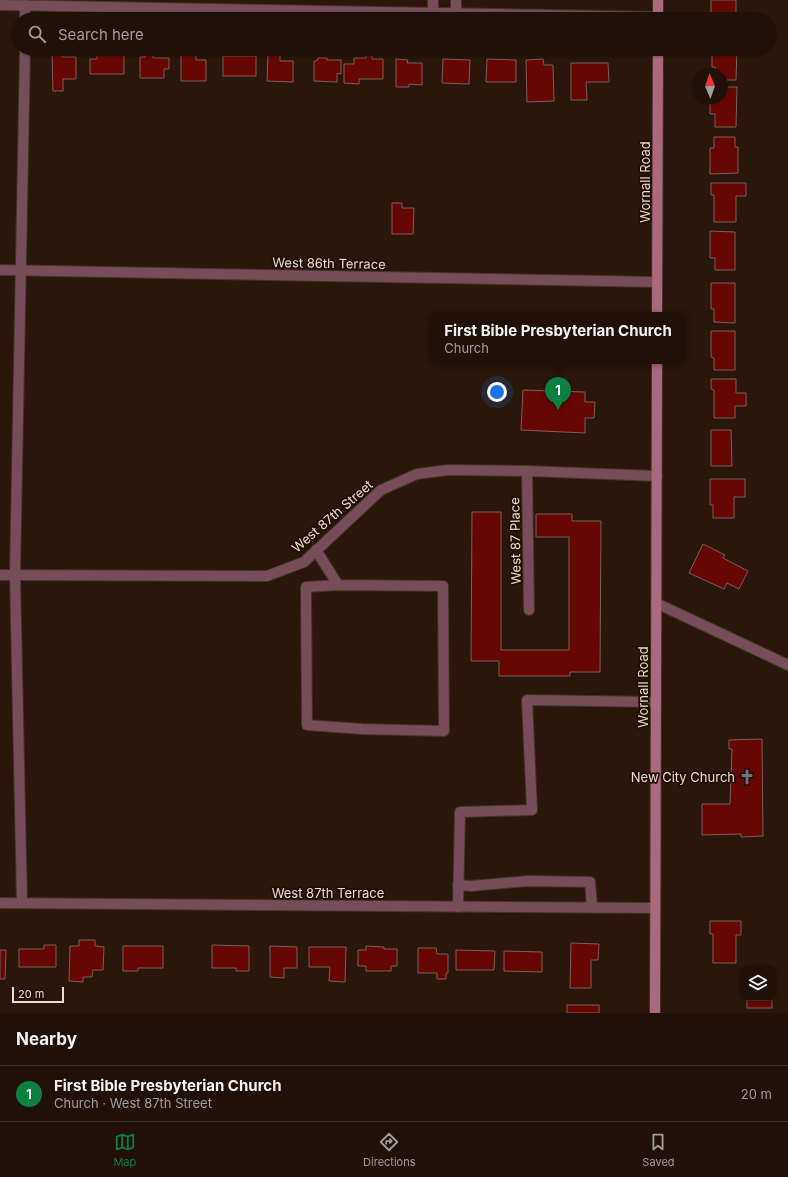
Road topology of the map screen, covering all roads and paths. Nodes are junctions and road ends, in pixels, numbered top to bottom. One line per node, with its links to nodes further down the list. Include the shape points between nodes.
1 (432, 0): 7 (street)
2 (456, 0): 8 (street)
3 (658, 0): 9 (main road)
4 (0, 4): 5 (street)
5 (26, 5): 6 (street); 7 (street)
6 (26, 12)
7 (433, 12)
8 (456, 12)
9 (658, 12)
10 (24, 56): 13 (street)
11 (658, 56): 14 (main road, Wornall Road)
12 (0, 270): 13 (street, West 86th Terrace)
13 (20, 270): 14 (street, West 86th Terrace); 21 (street)
14 (657, 282): 15 (main road, Wornall Road)
15 (657, 312)
16 (657, 364): 18 (main road, Wornall Road)
17 (527, 471): 18 (street, West 87th Street); 19 (street, West 87th Street, via 448,470 417,474 381,490); 24 (street, West 87 Place)
18 (657, 476): 23 (main road, Wornall Road)
19 (316, 550): 21 (street, West 87th Street, via 304,562 267,576); 22 (street)
20 (0, 574): 21 (street, West 87th Street)
21 (15, 575): 29 (street)
22 (338, 585): 22 (street, via 306,587 307,725 444,731 443,586)
23 (656, 602): 25 (street); 26 (main road, Wornall Road)
24 (529, 610)
25 (788, 665)
26 (656, 702): 27 (street, via 527,700 532,810 460,812); 32 (main road, Wornall Road)
27 (458, 885): 30 (street); 31 (street, via 528,881 590,882)
28 (0, 903): 29 (street, West 87th Terrace)
29 (22, 903): 30 (street, West 87th Terrace)
30 (458, 906): 31 (street, West 87th Terrace)
31 (592, 907): 32 (street, West 87th Terrace)
32 (655, 908): 33 (main road, Wornall Road)
33 (655, 1013)

